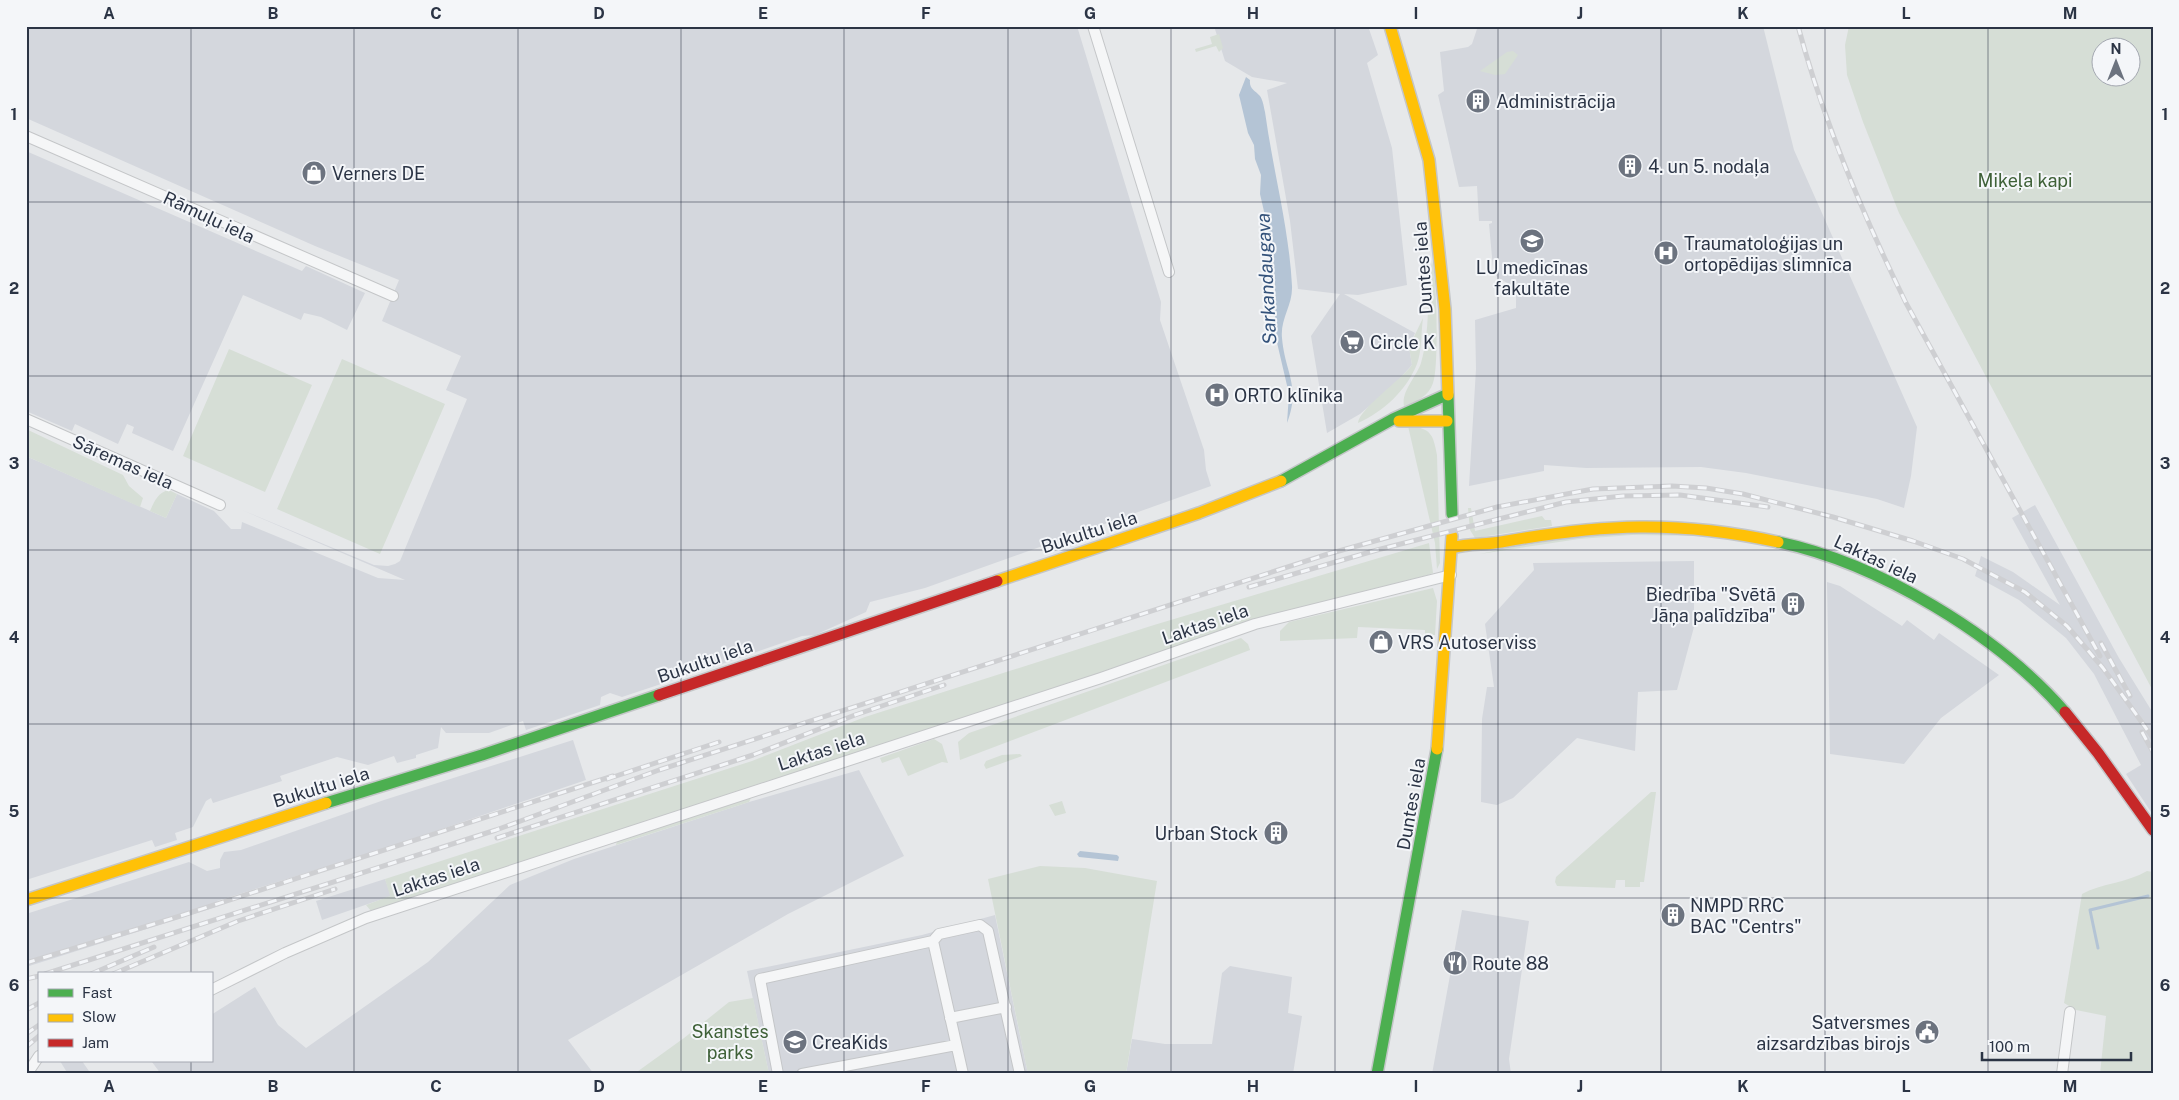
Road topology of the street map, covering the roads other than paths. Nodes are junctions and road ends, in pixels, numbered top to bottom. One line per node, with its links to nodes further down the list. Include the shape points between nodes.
1 (1093, 26): 4 (street)
2 (1390, 26): 6 (street, Duntes iela, via 1414,104 1435,200 1445,309)
3 (26, 136): 5 (street, Rāmuļu iela)
4 (1169, 272)
5 (392, 296)
6 (1446, 395): 8 (street, Duntes iela); 9 (street, Bukultu iela)
7 (26, 419): 10 (street, Sāremas iela)
8 (1448, 421): 9 (street, Bukultu iela, via 1420,420); 11 (street, Duntes iela)
9 (1383, 425): 16 (street, Bukultu iela, via 1286,478 1199,513 482,755)
10 (220, 505)
11 (1452, 514)
12 (1452, 536): 13 (street, Duntes iela)
13 (1452, 548): 14 (street, Duntes iela); 15 (street, Laktas iela, via 1594,528 1639,525 1690,527 1772,538 1808,548 1868,572 1935,606 2014,660 2042,686 2094,747)
14 (1452, 575): 18 (street, Laktas iela, via 1255,624 1092,681 366,918); 30 (street, Duntes iela, via 1436,766)
15 (2153, 830)
16 (26, 900)
17 (933, 941): 19 (street, via 939,934 980,925 988,931); 21 (street); 26 (street, via 760,979)
18 (212, 990)
19 (1006, 1007): 21 (street); 29 (street)
20 (2070, 1012): 31 (street)
21 (950, 1018): 22 (street)
22 (956, 1045): 24 (street); 28 (street)
23 (38, 1058): 25 (street)
24 (831, 1071): 27 (street)
25 (27, 1074)
26 (778, 1074)
27 (802, 1074)
28 (963, 1074)
29 (1020, 1074)
30 (1377, 1074)
31 (2062, 1074)

